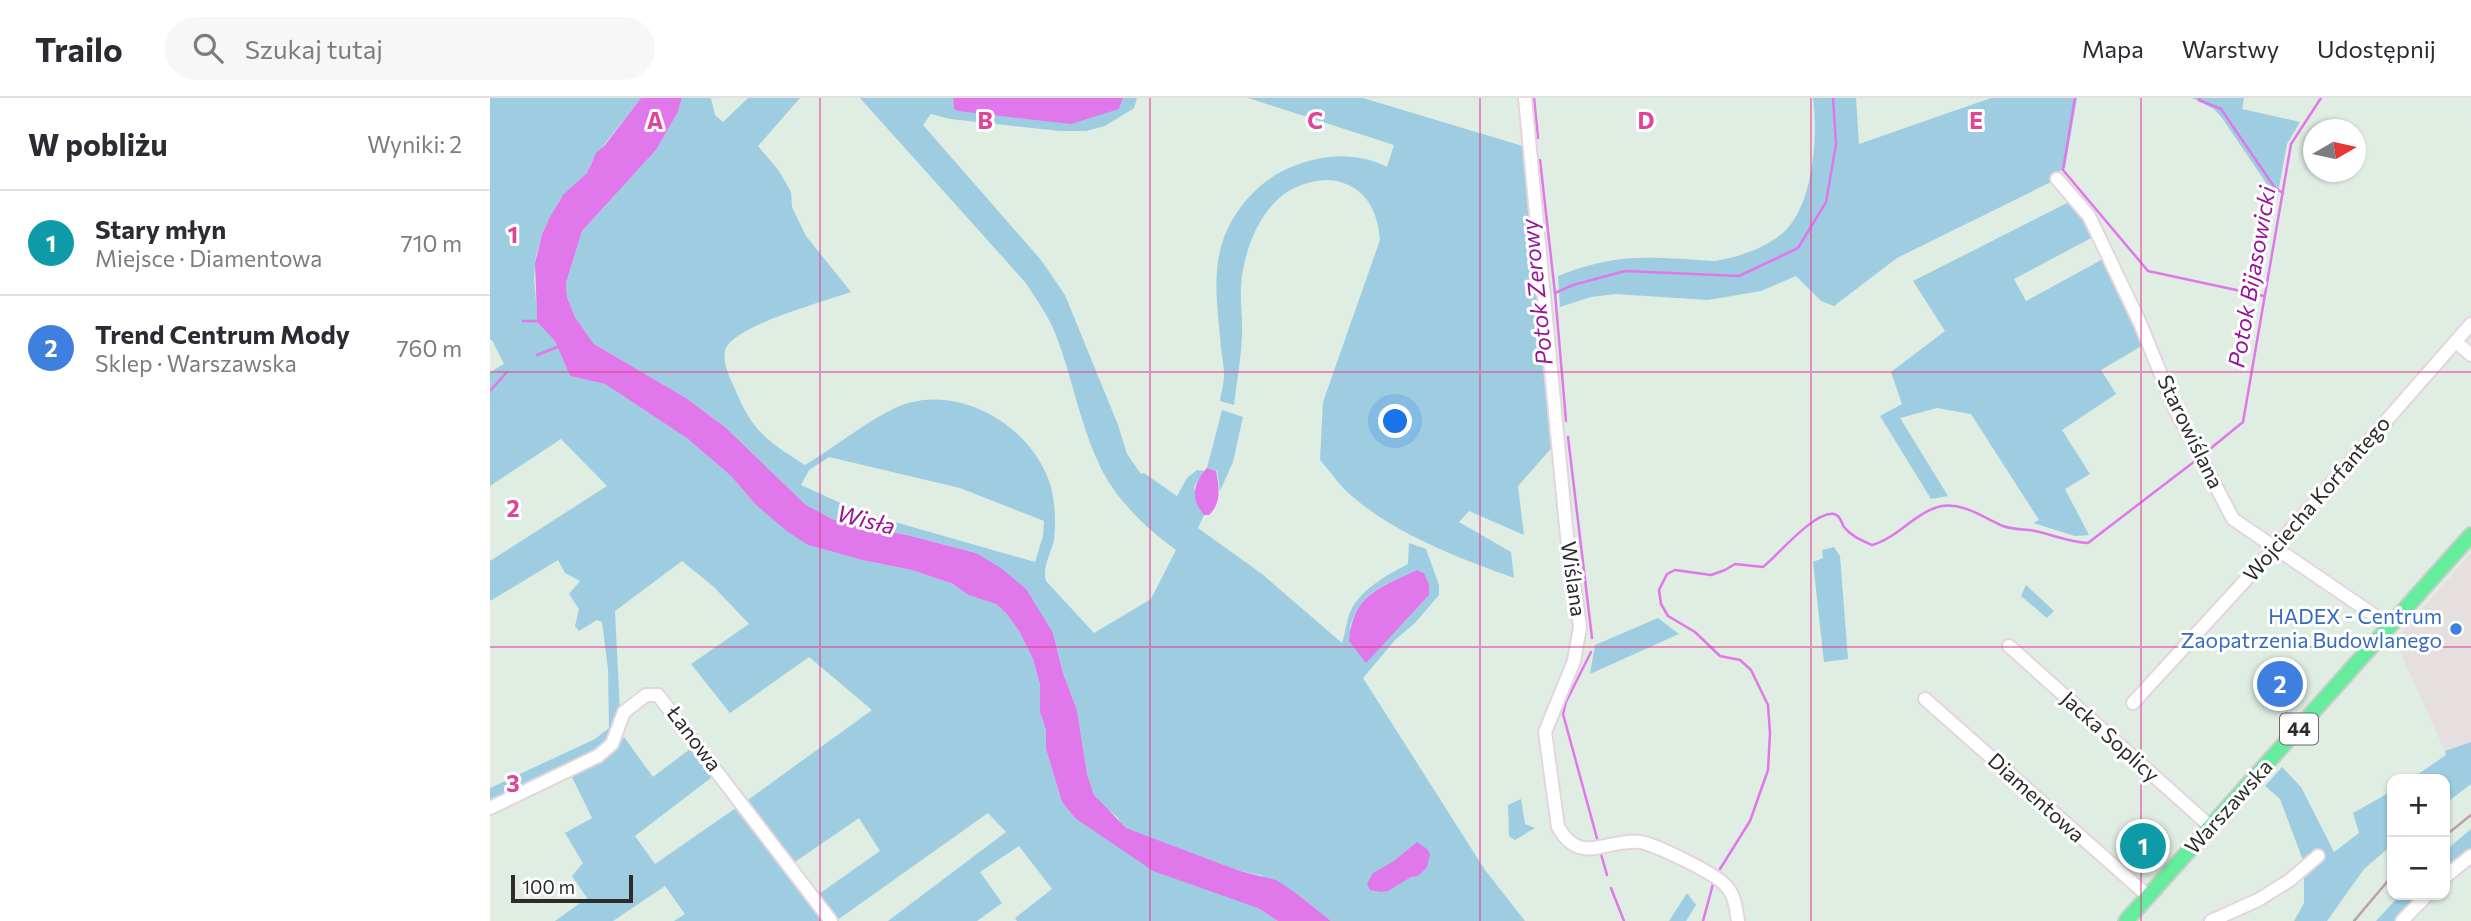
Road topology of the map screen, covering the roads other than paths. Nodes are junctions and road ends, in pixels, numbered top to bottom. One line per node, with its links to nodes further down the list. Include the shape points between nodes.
1 (1525, 98): 20 (street, Wiślana, via 1567,537 1580,627 1574,661 1545,732 1558,827 1579,847 1592,850 1636,841 1710,874 1728,887)
2 (2057, 179): 7 (street, Starowiślana, via 2089,216 2175,409 2233,519)
3 (2471, 324): 4 (street, Wojciecha Korfantego)
4 (2456, 342): 5 (street); 7 (street, Wojciecha Korfantego)
5 (2471, 355)
6 (2471, 535): 8 (main road, Warszawska / 44)
7 (2274, 549): 8 (street, Starowiślana); 11 (street, Wojciecha Korfantego)
8 (2390, 626): 13 (main road, Warszawska / 44)
9 (2009, 646): 13 (street, Jacka Soplicy)
10 (1925, 699): 17 (street, Diamentowa)
11 (2133, 704)
12 (490, 808): 19 (street, Łanowa, via 598,756 612,744 624,712 646,695 658,695)
13 (2211, 827): 17 (main road, Warszawska / 44)
14 (2318, 856): 22 (street, via 2258,900)
15 (2471, 856): 16 (street)
16 (2450, 873)
17 (2148, 896): 21 (main road, Warszawska / 44)
18 (2422, 900): 23 (street)
19 (831, 921)
20 (1738, 921)
21 (2126, 921)
22 (2210, 921)
23 (2402, 921)

